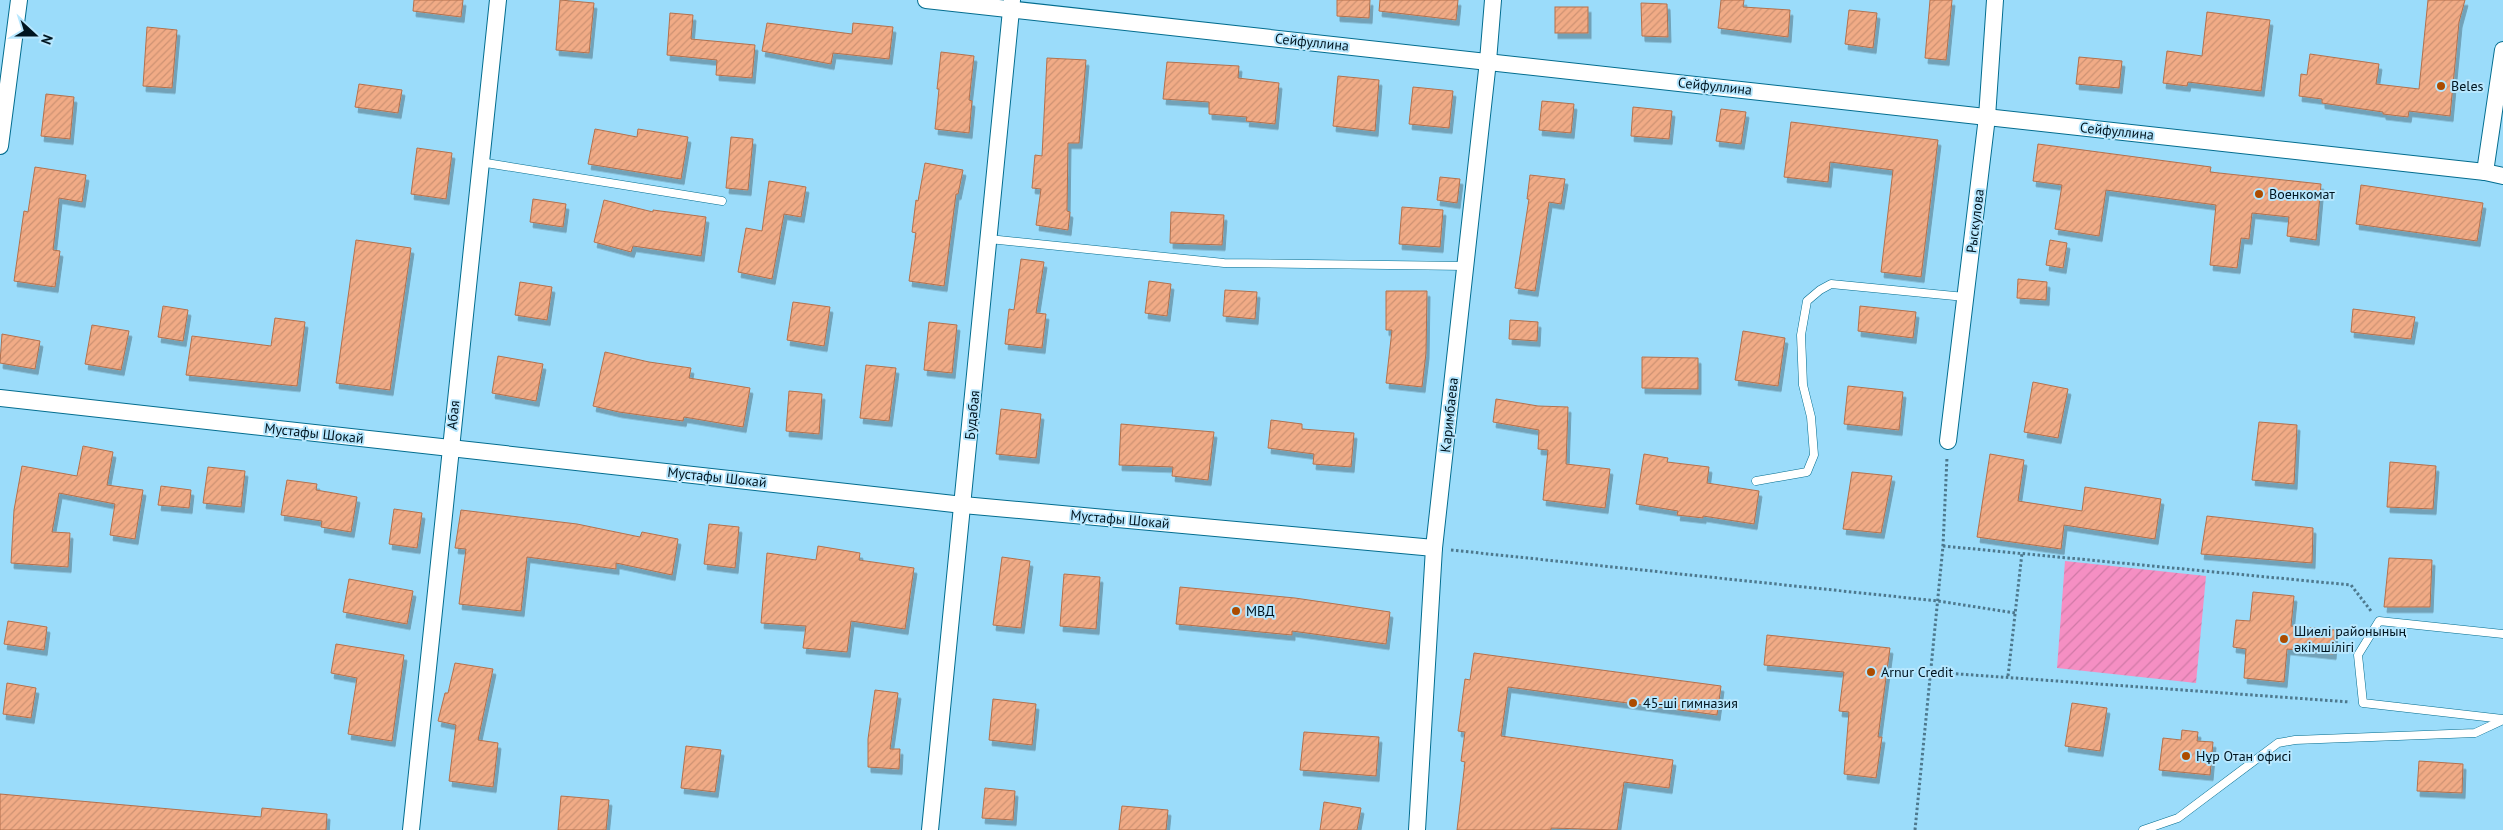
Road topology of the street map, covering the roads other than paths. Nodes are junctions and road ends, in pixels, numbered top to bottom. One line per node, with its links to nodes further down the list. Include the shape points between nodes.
1 (19, 0): 10 (street)
2 (498, 0): 11 (street, Абая)
3 (926, 0): 6 (street, Сейфуллина)
4 (1493, 0): 8 (street, Каримбаева)
5 (1995, 0): 9 (street, Рыскулова)
6 (1012, 4): 8 (street, Сейфуллина); 15 (street, Будабая)
7 (2503, 50): 12 (street)
8 (1488, 61): 9 (street, Сейфуллина); 16 (street, Каримбаева)
9 (1987, 116): 12 (street, Сейфуллина); 17 (street, Рыскулова)
10 (0, 146)
11 (480, 162): 14 (lane); 20 (street, Абая)
12 (2485, 172): 13 (street, Сейфуллина)
13 (2503, 176)
14 (722, 201)
15 (989, 239): 16 (lane, via 1224,263); 22 (street, Будабая)
16 (1466, 266): 23 (street, Каримбаева)
17 (1965, 297): 19 (street, Рыскулова); 21 (lane, via 1831,284 1807,301 1801,335 1803,385 1811,417 1814,455 1807,472)
18 (0, 398): 20 (street, Мустафы Шокай)
19 (1948, 441)
20 (450, 448): 22 (street, Мустафы Шокай); 26 (street, Абая)
21 (1756, 481)
22 (963, 505): 23 (street, Мустафы Шокай); 27 (street, Будабая)
23 (1434, 548): 28 (street, Каримбаева)
24 (2503, 634): 25 (lane, via 2380,621 2358,655 2364,703)
25 (2503, 720): 29 (lane, via 2475,733 2278,743 2178,818)
26 (411, 830)
27 (930, 830)
28 (1417, 830)
29 (2143, 830)

